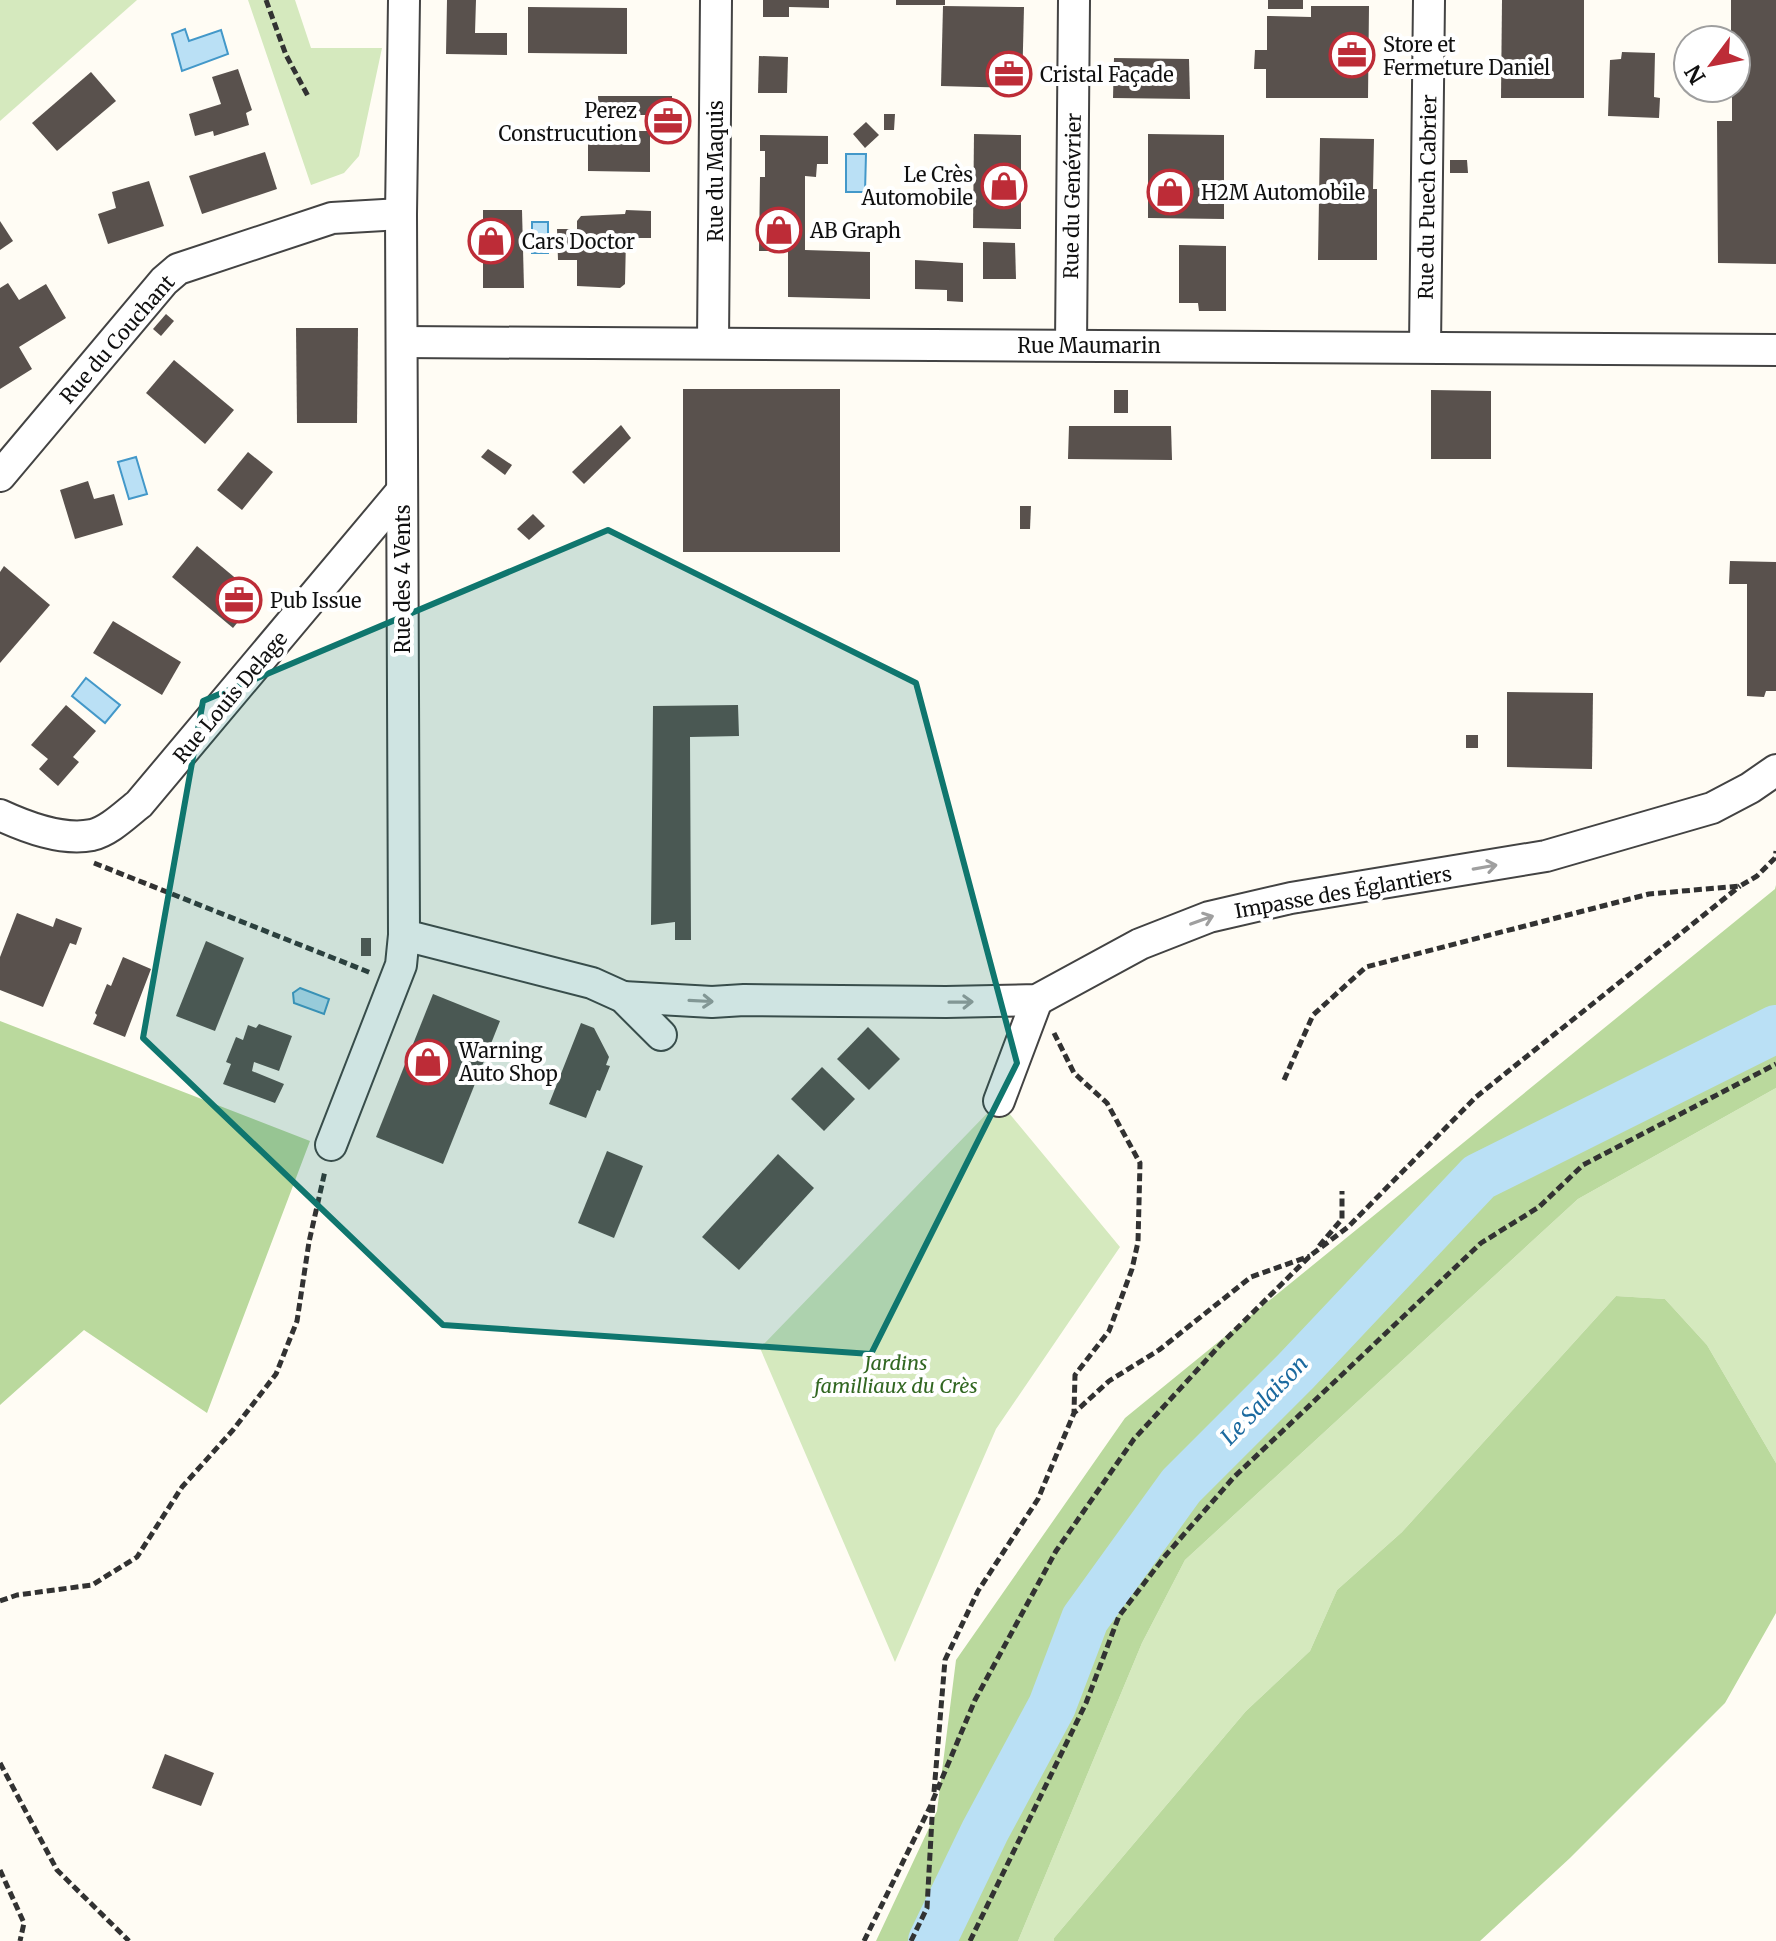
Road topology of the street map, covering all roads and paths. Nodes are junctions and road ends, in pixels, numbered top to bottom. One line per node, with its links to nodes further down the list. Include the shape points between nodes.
1 (266, 0): 6 (path)
2 (404, 0): 7 (street, Rue des 4 Vents)
3 (716, 0): 9 (street, Rue du Maquis)
4 (1074, 0): 10 (street, Rue du Genévrier)
5 (1429, 0): 11 (street, Rue du Puech Cabrier)
6 (309, 98)
7 (401, 214): 8 (street, Rue des 4 Vents); 13 (street, Rue du Couchant, via 332,218 178,269)
8 (402, 342): 9 (street, Rue Maumarin); 14 (street, Rue des 4 Vents)
9 (713, 342): 10 (street, Rue Maumarin)
10 (1071, 345): 11 (street, Rue Maumarin)
11 (1425, 347): 12 (street, Rue Maumarin)
12 (1776, 350)
13 (0, 476)
14 (401, 492): 16 (street, Rue Louis Delage, via 139,804 92,835 63,835); 20 (street, Rue des 4 Vents)
15 (1776, 770): 23 (street, Impasse des Églantiers, one-way to 15, via 1140,944 1209,917 1291,898 1546,856 1712,808)
16 (12, 820)
17 (1776, 856): 19 (path)
18 (84, 858): 21 (path)
19 (1740, 886): 26 (path, via 1649,894 1366,967 1313,1015); 30 (path, via 1476,1097 1348,1227)
20 (404, 935): 21 (street, Rue des 4 Vents); 22 (street, Impasse des Églantiers, via 592,983)
21 (395, 982): 28 (street, Rue des 4 Vents)
22 (623, 997): 23 (street, Impasse des Églantiers, one-way to 23, via 712,1002); 24 (street, Impasse des Églantiers)
23 (1037, 1000): 27 (street); 31 (path, via 1074,1073 1107,1103 1140,1163 1132,1269 1109,1331 1075,1375)
24 (661, 1035)
25 (1776, 1064): 40 (path, via 1583,1165 1539,1207 1481,1243 1234,1477 1119,1616 1086,1703)
26 (1284, 1080)
27 (999, 1101)
28 (331, 1145): 32 (path, via 297,1321 276,1374 182,1487 137,1557 92,1585)
29 (1342, 1191): 30 (path, via 1342,1219)
30 (1311, 1255): 31 (path, via 1251,1277 1159,1350 1109,1381); 34 (path, via 1134,1439 1056,1551 975,1700)
31 (1074, 1413): 34 (path, via 1038,1499 978,1591 945,1660)
32 (0, 1601)
33 (0, 1763): 37 (path, via 57,1870)
34 (933, 1800): 38 (path); 39 (path, via 927,1908)
35 (0, 1870): 36 (path, via 24,1923)
36 (20, 1941)
37 (129, 1941)
38 (864, 1941)
39 (911, 1941)
40 (970, 1941)

